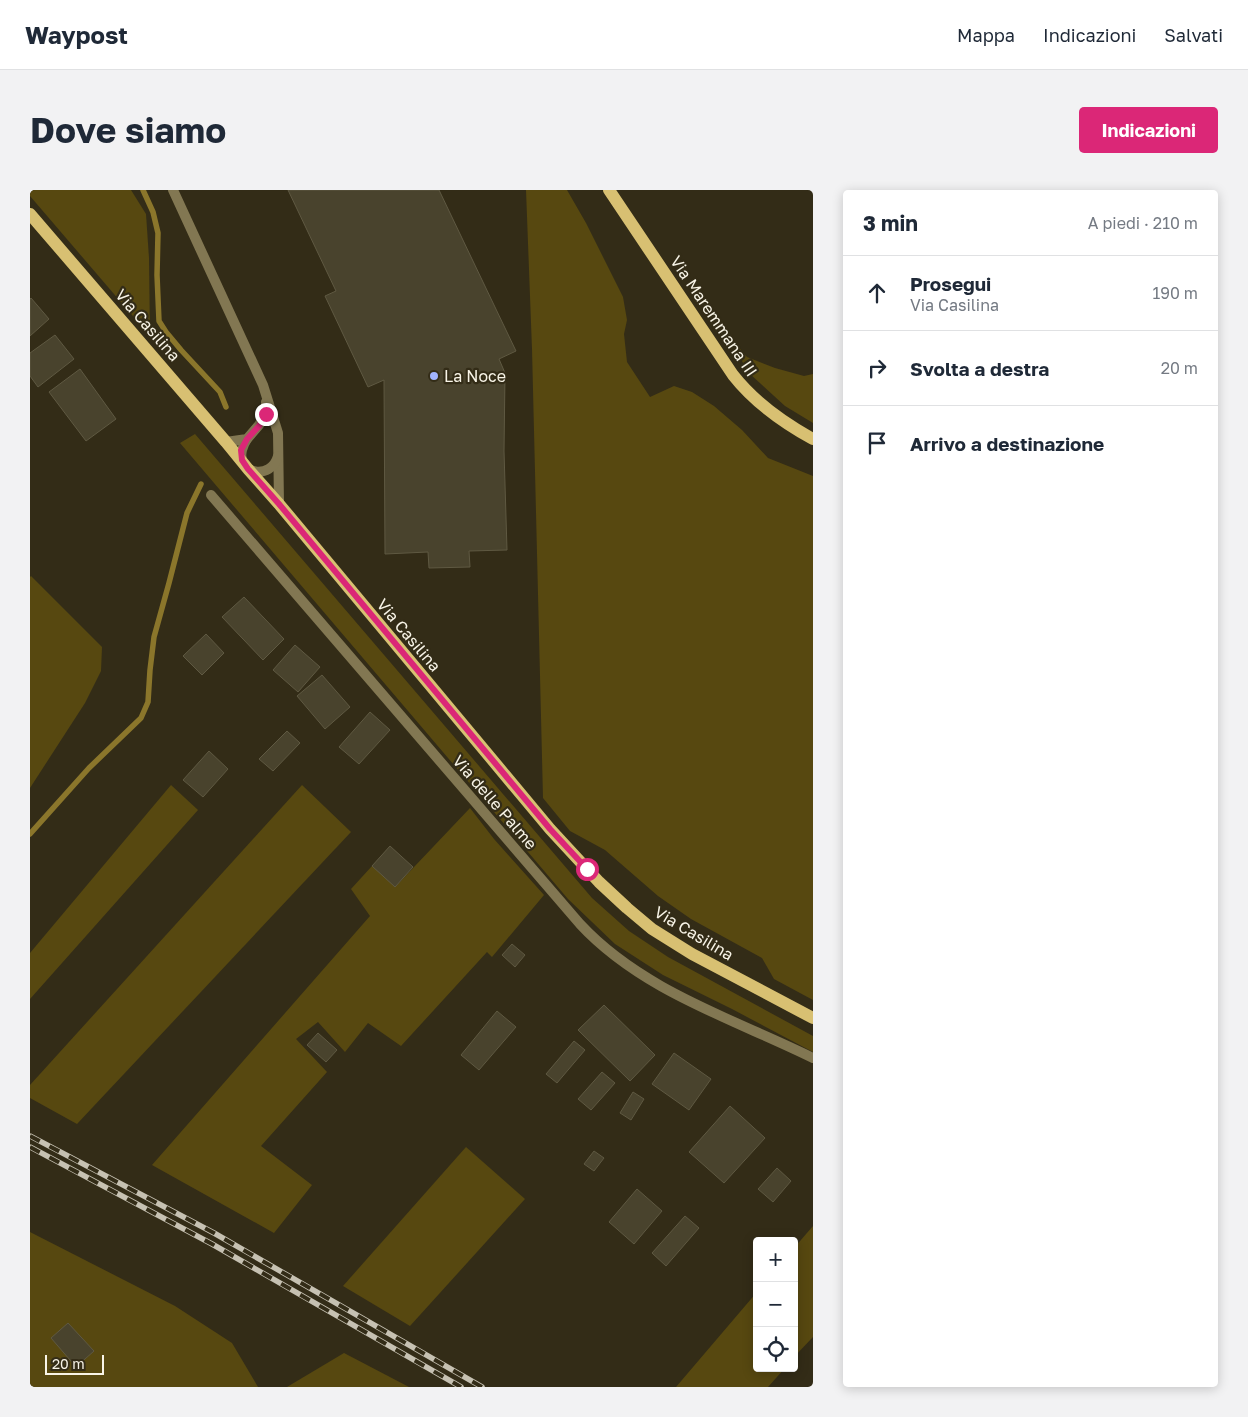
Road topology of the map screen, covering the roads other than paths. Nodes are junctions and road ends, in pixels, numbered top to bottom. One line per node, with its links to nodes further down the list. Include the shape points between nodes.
1 (173, 190): 4 (street)
2 (609, 190): 6 (main road, Via Maremmana III, via 746,391)
3 (30, 214): 7 (main road, Via Casilina)
4 (267, 396): 5 (street, via 266,414); 8 (street, via 278,434)
5 (247, 439): 7 (street); 9 (street, via 241,450 242,460)
6 (813, 439)
7 (226, 442): 9 (main road, Via Casilina)
8 (278, 452): 9 (street, via 277,459 268,470 254,472); 11 (street)
9 (248, 469): 11 (main road, Via Casilina)
10 (211, 495): 13 (street, Via delle Palme, via 600,944 667,988)
11 (279, 504): 12 (main road, Via Casilina, via 550,829 611,893 674,943)
12 (813, 1018)
13 (813, 1058)

